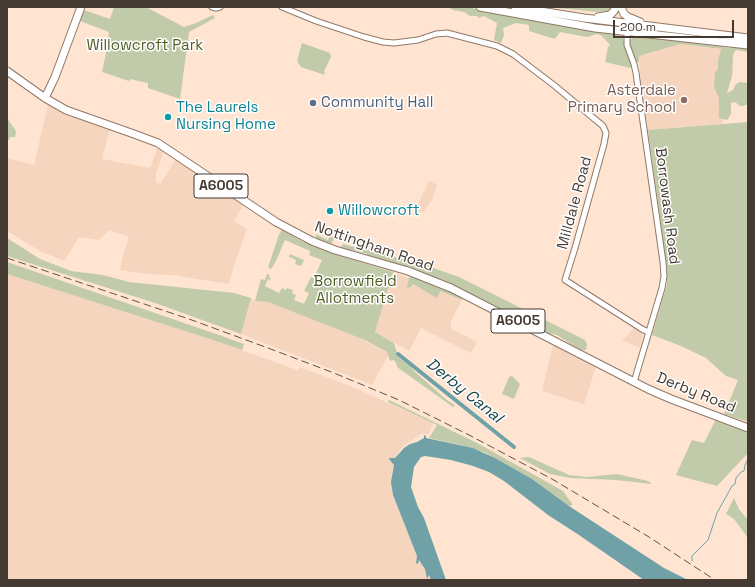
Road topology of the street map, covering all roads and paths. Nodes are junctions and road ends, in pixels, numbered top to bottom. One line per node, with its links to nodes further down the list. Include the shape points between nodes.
1 (81, 7): 15 (main road, via 56,77)
2 (212, 7): 3 (street)
3 (220, 7)
4 (282, 7): 16 (street, Milldale Road, via 344,31 386,43 418,40 443,33 497,46 513,54 603,126 606,133 565,280)
5 (480, 7): 11 (main road)
6 (515, 7): 9 (main road)
7 (616, 7): 9 (main road, via 608,16)
8 (621, 7): 10 (main road, via 626,16 633,20)
9 (584, 18): 10 (main road)
10 (679, 30): 12 (main road)
11 (627, 32): 13 (main road); 16 (street, Borrowash Road, via 627,45 636,73 664,276)
12 (748, 38)
13 (748, 45)
14 (7, 71): 15 (main road, Nottingham Road / A6005)
15 (45, 98): 17 (main road, Nottingham Road / A6005, via 72,112 158,143 276,222 312,241 408,271 451,288)
16 (648, 332): 17 (street, Borrowash Road)
17 (634, 382): 18 (main road, Derby Road / A6005)
18 (748, 428)

